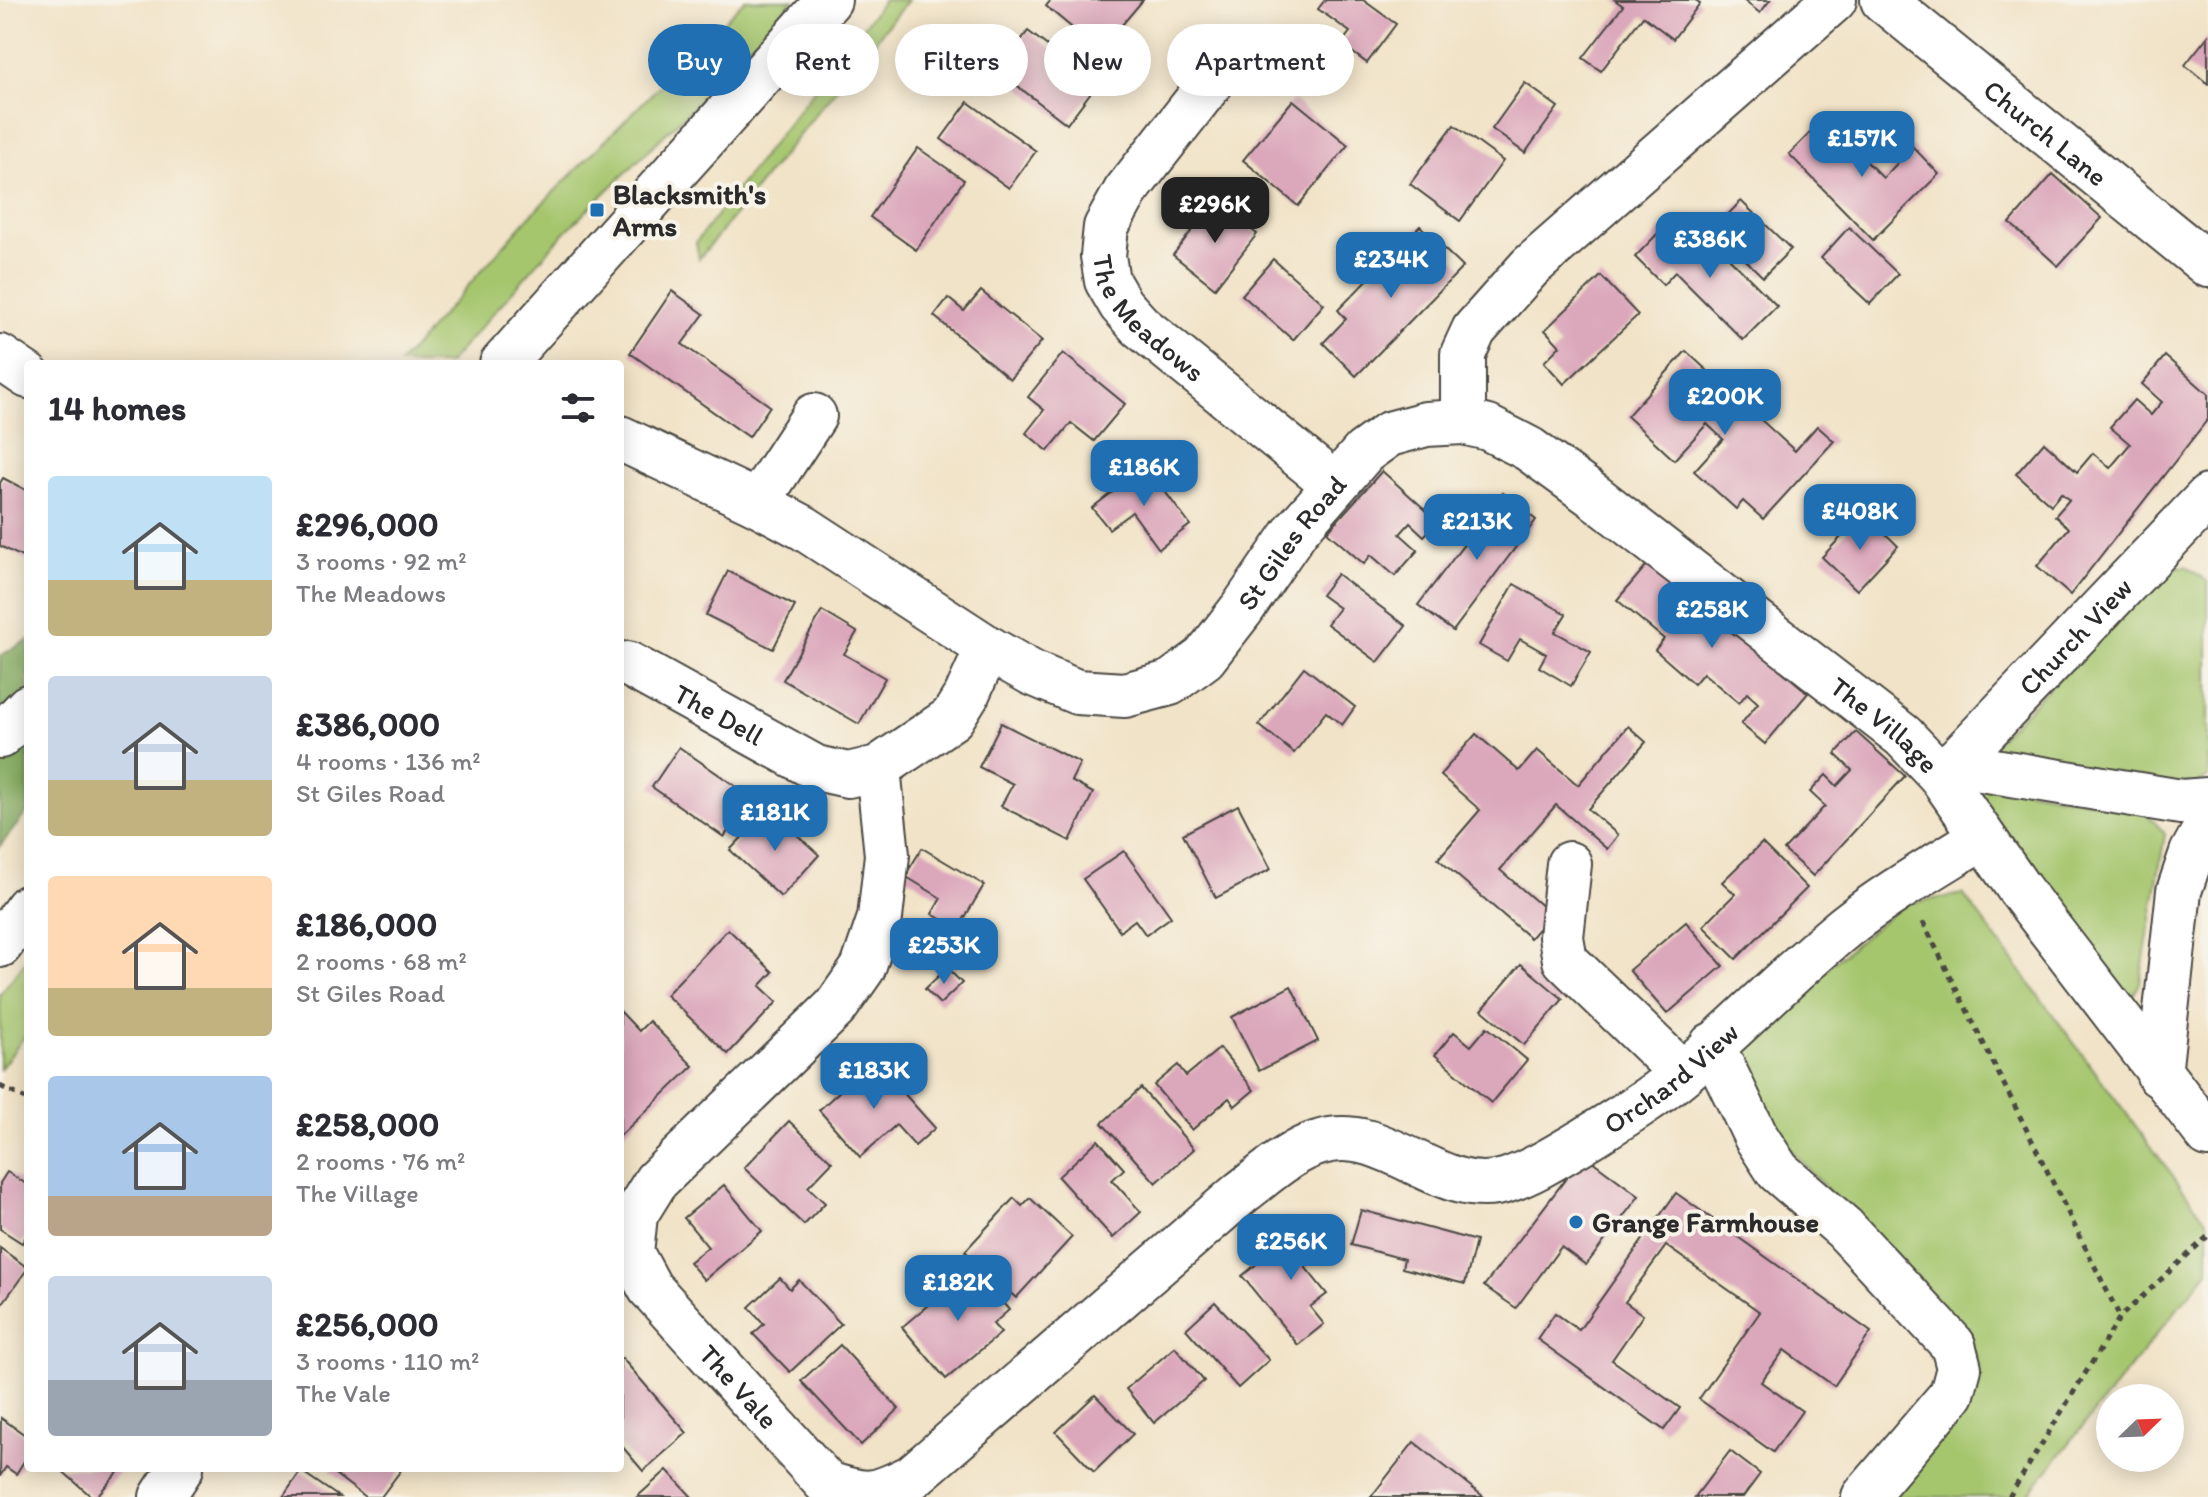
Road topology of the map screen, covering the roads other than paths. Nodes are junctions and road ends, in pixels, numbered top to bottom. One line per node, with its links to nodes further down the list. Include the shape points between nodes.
1 (829, 0): 7 (main road)
2 (1834, 0): 10 (main road, via 1530,267 1474,330 1463,354)
3 (1883, 0): 5 (main road, Church Lane)
4 (1200, 96): 12 (main road, The Meadows, via 1126,191 1106,227 1107,281 1140,326)
5 (2208, 265)
6 (0, 357): 8 (main road)
7 (506, 360)
8 (24, 373)
9 (814, 416): 14 (main road)
10 (1463, 422): 12 (main road, St Giles Road, via 1389,434); 20 (main road, The Village, via 1529,449)
11 (624, 440): 14 (main road, St Giles Road)
12 (1334, 484): 15 (main road, St Giles Road, via 1204,658 1170,683 1125,695 1077,692)
13 (2208, 497): 20 (main road, Church View)
14 (757, 503): 15 (main road, St Giles Road)
15 (988, 648): 19 (main road, The Dell, via 952,718)
16 (628, 664): 19 (main road, The Dell, via 816,768 848,775)
17 (24, 711): 18 (main road)
18 (0, 736)
19 (878, 768): 31 (main road, The Vale, via 887,855 880,918 863,968 835,1008 656,1181 635,1215 631,1253 650,1288 827,1484 853,1496 878,1494 912,1477 1242,1192 1287,1158)
20 (1946, 770): 21 (main road, The Village, via 2181,802); 23 (main road, The Village)
21 (2208, 800)
22 (2208, 824): 25 (main road, via 2192,853)
23 (1982, 837): 28 (main road, Orchard View, via 1847,926); 29 (main road, The Village)
24 (1569, 864): 28 (main road, via 1561,937 1565,960)
25 (2194, 901): 29 (main road)
26 (24, 912): 27 (main road)
27 (0, 945)
28 (1697, 1059): 31 (main road, Orchard View, via 1616,1121 1506,1181 1480,1184 1456,1178 1380,1144 1345,1138); 34 (main road, via 1778,1171 1844,1228 1953,1345 1959,1368 1952,1394)
29 (2159, 1075): 30 (main road, The Village)
30 (2208, 1135)
31 (1318, 1143)
32 (178, 1472): 33 (main road)
33 (162, 1497)
34 (1864, 1497)

